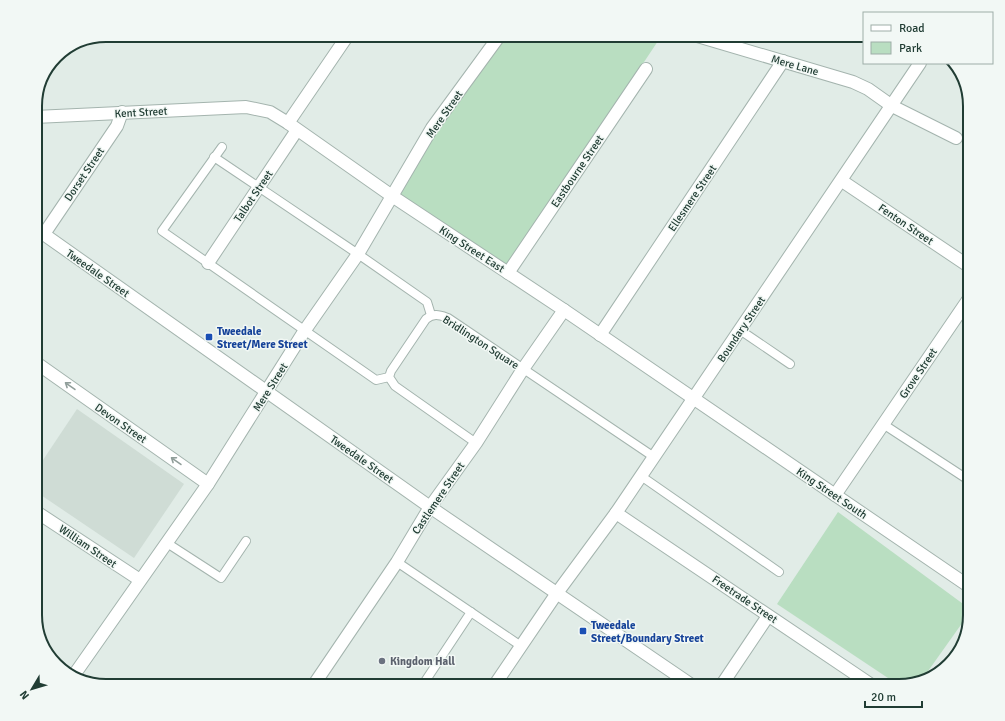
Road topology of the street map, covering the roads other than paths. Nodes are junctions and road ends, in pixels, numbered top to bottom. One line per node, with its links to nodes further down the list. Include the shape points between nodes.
1 (344, 42): 11 (street, Talbot Street)
2 (495, 42): 17 (street, Mere Street, via 432,128)
3 (718, 42): 4 (street, Mere Lane)
4 (783, 61): 7 (street, Mere Lane, via 853,82); 29 (street, Ellesmere Street)
5 (919, 64): 7 (street, Boundary Street)
6 (646, 69): 23 (street, Eastbourne Street)
7 (892, 106): 12 (street, Mere Lane); 15 (street, Boundary Street)
8 (246, 107): 9 (street, Kent Street); 11 (street, King Street East, via 270,112)
9 (122, 112): 10 (street, Kent Street); 18 (street, Dorset Street, via 117,126)
10 (42, 117)
11 (292, 127): 16 (street, Talbot Street); 17 (street, King Street East)
12 (956, 138)
13 (222, 147): 14 (lane)
14 (214, 157): 16 (lane); 22 (lane, via 162,231)
15 (842, 181): 21 (street, Fenton Street); 28 (street, Boundary Street)
16 (259, 186): 20 (lane); 22 (street, Talbot Street)
17 (392, 196): 20 (street, Mere Street); 23 (street, King Street East)
18 (42, 228)
19 (42, 232): 34 (street, Tweedale Street)
20 (358, 254): 26 (lane, via 427,302); 27 (street, Mere Street)
21 (963, 262)
22 (208, 263): 27 (lane)
23 (508, 273): 25 (street, King Street East)
24 (963, 307): 36 (street, Grove Street)
25 (564, 310): 29 (street, King Street East); 32 (street, Castlemere Street)
26 (431, 315): 32 (lane, Bridlington Square, via 438,314 448,318); 33 (lane, Bridlington Square)
27 (305, 330): 33 (lane, via 376,380); 34 (street, Mere Street)
28 (740, 330): 30 (lane); 35 (street, Boundary Street)
29 (600, 335): 35 (street, King Street East)
30 (790, 364)
31 (42, 367): 41 (street, Devon Street, one-way to 31)
32 (523, 369): 37 (street, Castlemere Street); 38 (lane, Bridlington Square)
33 (389, 377): 37 (lane, via 395,386)
34 (266, 392): 41 (street, Mere Street); 43 (street, Tweedale Street)
35 (694, 398): 38 (street, Boundary Street); 42 (street, King Street South)
36 (883, 424): 40 (lane); 42 (street, Grove Street)
37 (476, 444): 43 (street, Castlemere Street)
38 (654, 457): 39 (street, Boundary Street)
39 (641, 476): 44 (street, Boundary Street); 49 (lane)
40 (963, 476)
41 (208, 484): 47 (street, Mere Street)
42 (835, 495): 51 (street, King Street South)
43 (430, 507): 48 (street, Castlemere Street); 52 (street, Tweedale Street)
44 (616, 513): 52 (street, Boundary Street); 54 (street, Freetrade Street)
45 (42, 516): 50 (street, William Street)
46 (246, 541): 47 (lane, via 221,578)
47 (167, 543): 50 (street, Mere Street)
48 (397, 562): 53 (lane); 57 (street, Castlemere Street)
49 (780, 572)
50 (140, 580): 56 (street, Mere Street)
51 (963, 582)
52 (557, 593): 55 (street, Boundary Street); 60 (street, Tweedale Street)
53 (471, 612): 55 (lane); 58 (lane)
54 (768, 616): 61 (street); 62 (street, Freetrade Street)
55 (521, 646): 59 (street, Boundary Street)
56 (77, 671)
57 (318, 679)
58 (427, 679)
59 (499, 679)
60 (683, 679)
61 (726, 679)
62 (862, 679)

